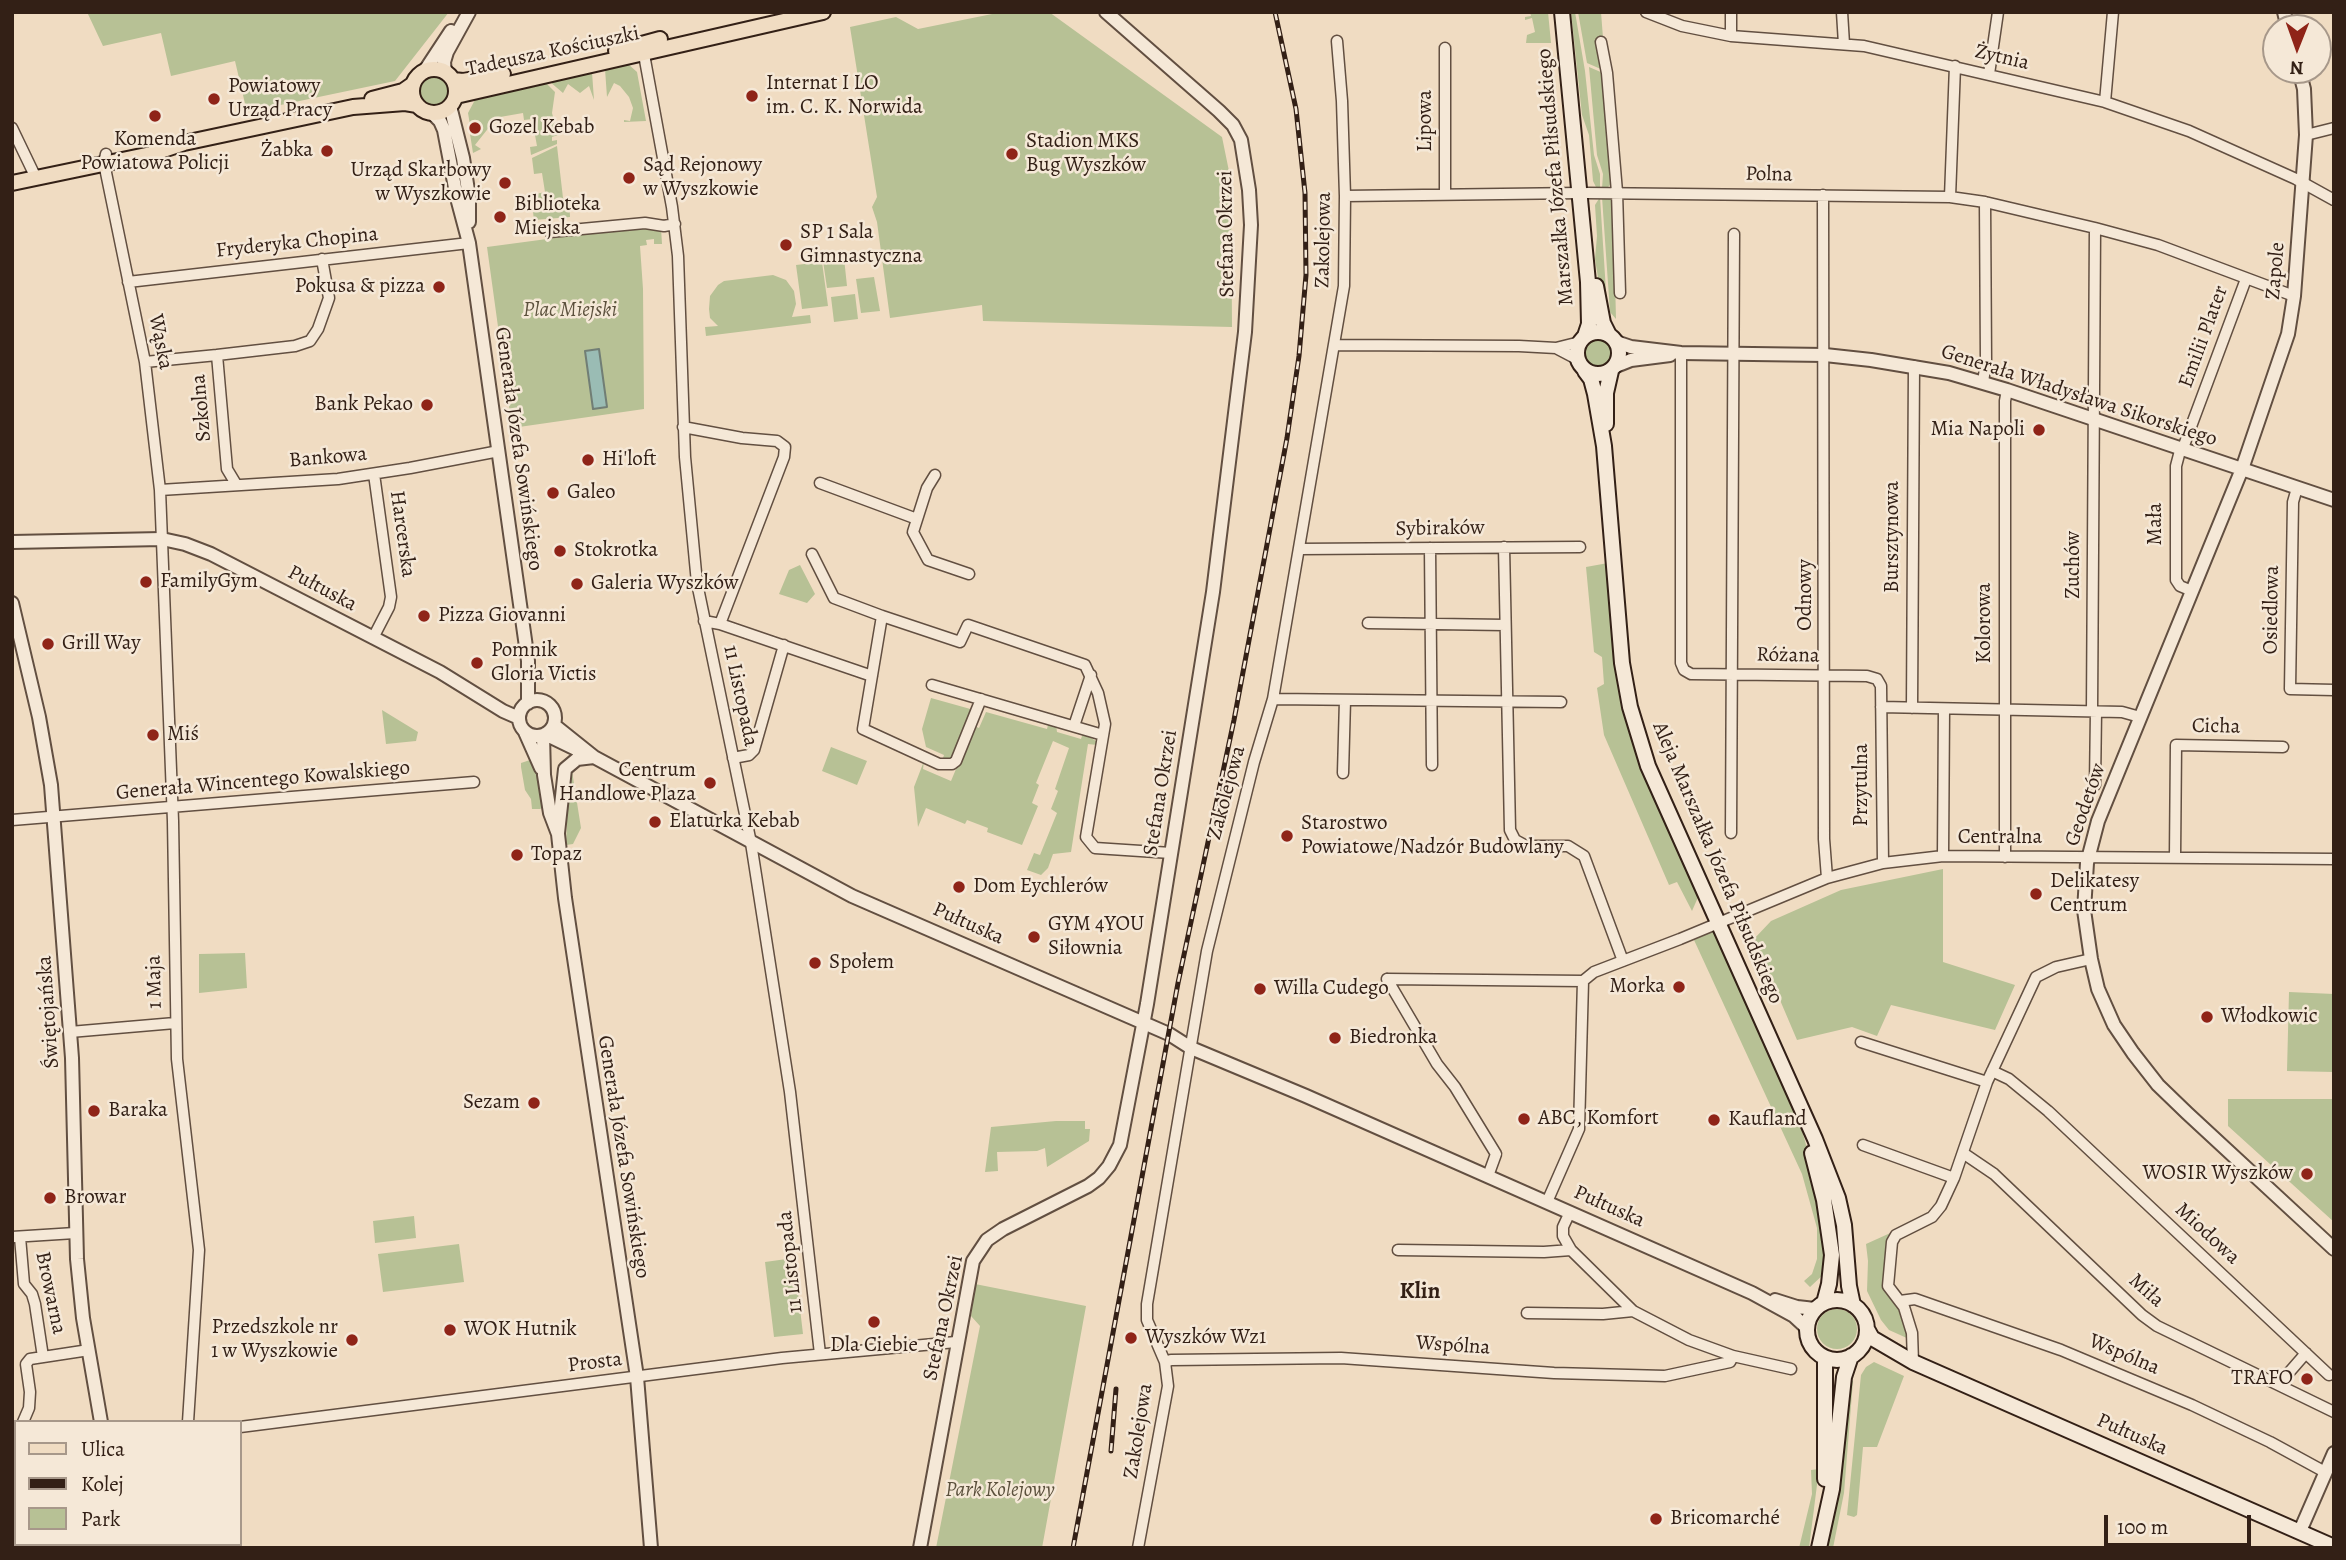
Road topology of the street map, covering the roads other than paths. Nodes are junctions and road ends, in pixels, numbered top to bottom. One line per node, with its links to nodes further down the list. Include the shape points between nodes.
1 (780, 12): 17 (main road, Tadeusza Kościuszki, via 672,35)
2 (823, 12): 17 (main road, Tadeusza Kościuszki)
3 (1562, 12): 37 (main road, Marszałka Józefa Piłsudskiego)
4 (1568, 12): 37 (main road, Marszałka Józefa Piłsudskiego)
5 (1646, 12): 12 (street, Żytnia, via 1682,26)
6 (1731, 12): 12 (street)
7 (1842, 12): 15 (street)
8 (1998, 12): 20 (street)
9 (2113, 12): 25 (street)
10 (1111, 14): 138 (street, Stefana Okrzei, via 1233,125 1243,148 1249,190 1245,332 1213,592)
11 (465, 17): 19 (street); 21 (street, via 443,62)
12 (1731, 36): 15 (street, Żytnia)
13 (1337, 41): 41 (street, Zakolejowa)
14 (1601, 42): 38 (street)
15 (1844, 44): 18 (street, Żytnia)
16 (1445, 48): 39 (street, Lipowa)
17 (643, 49): 21 (main road, Tadeusza Kościuszki, via 463,81); 24 (main road, Tadeusza Kościuszki); 45 (street, 11 Listopada)
18 (1955, 66): 20 (street, Żytnia); 42 (street)
19 (424, 72): 21 (main road, via 434,69); 22 (main road)
20 (1989, 74): 25 (street, Żytnia)
21 (449, 76): 24 (main road)
22 (413, 84): 26 (main road); 27 (main road)
23 (2303, 84): 31 (street, Zapole)
24 (453, 101): 28 (main road); 49 (street, Generała Józefa Sowińskiego, via 469,197)
25 (2105, 102): 36 (street, Żytnia, via 2189,131)
26 (417, 105): 27 (main road); 28 (main road)
27 (353, 107): 32 (main road, via 184,143 165,142)
28 (432, 113): 49 (street, Generała Józefa Sowińskiego, via 444,130)
29 (12, 128): 33 (street)
30 (2334, 128): 31 (street)
31 (2306, 135): 36 (street, Zapole)
32 (105, 159): 33 (main road); 52 (street, Wąska)
33 (35, 173): 34 (main road); 35 (main road)
34 (12, 174)
35 (12, 183)
36 (2302, 183): 43 (street, Żytnia); 54 (street, Zapole)
37 (1583, 192): 38 (street, Polna); 39 (street, Polna); 55 (main road, Marszałka Józefa Piłsudskiego, via 1598,300 1603,323); 56 (main road, Marszałka Józefa Piłsudskiego, via 1590,314)
38 (1617, 192): 40 (street, Polna); 53 (street)
39 (1445, 194): 41 (street, Polna)
40 (1823, 195): 42 (street, Polna); 62 (street, Odnowy)
41 (1345, 196): 57 (street, Zakolejowa, via 1344,286)
42 (1950, 197): 44 (street, Polna)
43 (2334, 200)
44 (1985, 202): 46 (street, Polna); 67 (street)
45 (675, 224): 47 (street); 70 (street, 11 Listopada)
46 (2095, 228): 51 (street, Polna, via 2158,245); 69 (street, Zuchów)
47 (550, 232)
48 (1734, 234): 60 (street, Różana)
49 (469, 243): 50 (street, Fryderyka Chopina); 73 (street, Generała Józefa Sowińskiego)
50 (322, 259): 52 (street, Fryderyka Chopina); 61 (street, via 329,298 310,341)
51 (2246, 279): 54 (street, Polna); 72 (street, Emilii Plater)
52 (128, 282): 63 (street, Wąska)
53 (1620, 293)
54 (2294, 296): 74 (street, Zapole, via 2288,334)
55 (1613, 338): 56 (main road, via 1596,332); 59 (street, Generała Władysława Sikorskiego, via 1631,347); 66 (main road, via 1619,354)
56 (1582, 339): 58 (street); 64 (main road, via 1577,347)
57 (1335, 345): 58 (street); 88 (street, Zakolejowa)
58 (1556, 348): 64 (street)
59 (1681, 353): 60 (street, Generała Władysława Sikorskiego); 66 (street, Generała Władysława Sikorskiego, via 1631,360); 102 (street, via 1681,663 1691,674)
60 (1733, 353): 62 (street, Generała Władysława Sikorskiego); 102 (street, Różana)
61 (216, 355): 63 (street, Szkolna); 78 (street, Szkolna, via 227,469)
62 (1825, 355): 65 (street, Generała Władysława Sikorskiego); 104 (street, Odnowy)
63 (145, 362): 80 (street, Wąska)
64 (1581, 365): 66 (main road, via 1598,375); 71 (main road, Aleja Marszałka Józefa Piłsudskiego, via 1594,389)
65 (1914, 366): 67 (street, Generała Władysława Sikorskiego); 115 (street, Bursztynowa)
66 (1613, 368): 71 (main road, Aleja Marszałka Józefa Piłsudskiego, via 1606,393)
67 (1983, 382): 68 (street, Generała Władysława Sikorskiego)
68 (2007, 390): 69 (street, Generała Władysława Sikorskiego); 117 (street, Kolorowa)
69 (2094, 419): 72 (street, Generała Władysława Sikorskiego); 118 (street, Zuchów)
70 (683, 427): 94 (street, 11 Listopada); 96 (street, via 778,441 785,447)
71 (1604, 446): 146 (main road, Aleja Marszałka Józefa Piłsudskiego, via 1622,663 1630,707 1648,766)
72 (2182, 448): 74 (street, Generała Władysława Sikorskiego); 91 (street, Mała, via 2176,466 2176,580)
73 (499, 451): 75 (street, Bankowa); 113 (street, Generała Józefa Sowińskiego, via 528,661 534,673)
74 (2242, 469): 79 (street, Generała Władysława Sikorskiego); 91 (street, Geodetów)
75 (374, 474): 78 (street, Bankowa); 99 (street, Harcerska, via 391,597)
76 (935, 475): 82 (street)
77 (820, 483): 82 (street)
78 (236, 484): 80 (street, Bankowa)
79 (2297, 488): 81 (street, Generała Władysława Sikorskiego); 106 (street, Osiedlowa, via 2292,512 2290,689)
80 (160, 490): 83 (street, Wąska)
81 (2334, 500)
82 (917, 519): 90 (street, via 914,532 928,560)
83 (162, 539): 84 (street, Pułtuska); 99 (street, Pułtuska, via 211,554); 132 (street, 1 Maja)
84 (12, 542)
85 (1504, 547): 86 (street, Sybiraków); 87 (street, Sybiraków); 98 (street)
86 (1580, 547)
87 (1430, 548): 88 (street, Sybiraków); 97 (street)
88 (1300, 549): 108 (street, Zakolejowa)
89 (812, 554): 93 (street, via 834,598)
90 (969, 574)
91 (2192, 591): 119 (street, Geodetów)
92 (12, 603): 133 (street, Świętojańska, via 48,757)
93 (882, 615): 101 (street, via 960,642 968,625 1085,665); 103 (street)
94 (704, 621): 96 (street); 126 (street, 11 Listopada)
95 (1368, 623): 97 (street)
96 (720, 624): 100 (street)
97 (1430, 624): 98 (street); 110 (street)
98 (1505, 625): 111 (street)
99 (373, 638): 113 (street, Pułtuska, via 480,696)
100 (784, 645): 103 (street); 126 (street, via 754,750)
101 (1091, 674): 120 (street); 123 (street, via 1105,724)
102 (1732, 675): 104 (street, Różana); 135 (street)
103 (872, 676): 107 (street, via 863,729 946,766 956,761)
104 (1825, 676): 114 (street, Różana, via 1877,679); 145 (street, Odnowy)
105 (932, 685): 107 (street)
106 (2334, 690)
107 (981, 699): 120 (street)
108 (1273, 699): 109 (street); 154 (street, Zakolejowa, via 1210,940)
109 (1345, 700): 110 (street); 128 (street)
110 (1430, 702): 111 (street); 127 (street)
111 (1506, 702): 112 (street); 148 (street, via 1512,836 1526,846 1568,846 1584,856)
112 (1562, 702)
113 (528, 707): 121 (street, Generała Józefa Sowińskiego); 122 (street, via 553,710)
114 (1881, 707): 115 (street); 144 (street, Przytulna)
115 (1912, 708): 116 (street)
116 (1944, 709): 117 (street); 139 (street)
117 (2005, 709): 118 (street); 141 (street, Kolorowa)
118 (2094, 711): 119 (street); 131 (street, Zuchów)
119 (2140, 717): 140 (street, Geodetów)
120 (1074, 726): 123 (street)
121 (525, 732): 122 (street, via 537,736); 129 (street, Generała Józefa Sowińskiego)
122 (547, 732): 125 (street, Pułtuska); 129 (street, Generała Józefa Sowińskiego)
123 (1103, 735): 138 (street, via 1088,843 1095,848)
124 (2283, 747): 142 (street, Cicha, via 2176,745)
125 (594, 757): 136 (street, via 577,759 565,769); 137 (street, Pułtuska)
126 (733, 758): 137 (street, 11 Listopada)
127 (1432, 765)
128 (1343, 773)
129 (544, 775): 136 (street, Generała Józefa Sowińskiego)
130 (474, 782): 132 (street, Generała Wincentego Kowalskiego)
131 (2095, 785)
132 (172, 807): 133 (street, Generała Wincentego Kowalskiego); 150 (street, 1 Maja)
133 (54, 816): 134 (street, Generała Wincentego Kowalskiego); 152 (street, Świętojańska)
134 (12, 820)
135 (1731, 833)
136 (558, 834): 189 (street, Generała Józefa Sowińskiego)
137 (751, 843): 151 (street, Pułtuska, via 852,896); 181 (street, 11 Listopada, via 790,1092)
138 (1171, 853): 151 (street, Stefana Okrzei)
139 (1943, 856): 141 (street, Centralna); 144 (street, Centralna)
140 (2088, 856): 141 (street, Centralna); 142 (street, Centralna); 147 (street, Geodetów, via 2084,901)
141 (2006, 857)
142 (2175, 857): 143 (street, Centralna)
143 (2334, 859)
144 (1883, 863): 145 (street, Centralna)
145 (1827, 878): 146 (street, Centralna)
146 (1720, 922): 148 (street, Centralna); 157 (main road, Aleja Marszałka Józefa Piłsudskiego)
147 (2091, 959): 155 (street, via 2036,977); 168 (street, Geodetów, via 2114,1025 2158,1085)
148 (1623, 961): 149 (street)
149 (1583, 981): 160 (street, via 1387,979 1496,1154); 162 (street, via 1579,1129)
150 (175, 1023): 152 (street); 194 (street, 1 Maja, via 199,1250)
151 (1143, 1023): 154 (street, Pułtuska); 177 (street, Stefana Okrzei, via 1120,1145 1109,1166 1088,1186 987,1240 973,1261)
152 (71, 1032): 164 (street, Świętojańska)
153 (1861, 1042): 156 (street)
154 (1191, 1048): 160 (street, Pułtuska); 185 (street, Zakolejowa, via 1147,1304 1150,1332)
155 (1992, 1071): 156 (street); 180 (street, Miodowa, via 2048,1111)
156 (1987, 1082): 159 (street)
157 (1805, 1121): 171 (main road, via 1838,1198); 172 (main road, via 1832,1255 1829,1284)
158 (1863, 1145): 161 (street)
159 (1963, 1153): 161 (street); 190 (street, Miła, via 1994,1174 2157,1326)
160 (1488, 1176): 162 (street, Pułtuska)
161 (1954, 1178): 170 (street, via 1932,1217 1896,1235 1892,1242 1888,1286)
162 (1547, 1202): 163 (street, Pułtuska)
163 (1570, 1212): 167 (street, via 1563,1236); 169 (street, Pułtuska)
164 (75, 1233): 165 (street, Browarna); 178 (street, Świętojańska)
165 (16, 1237): 183 (street, Browarna, via 24,1284 35,1304)
166 (1398, 1250): 167 (street)
167 (1571, 1250): 173 (street)
168 (2334, 1250)
169 (1752, 1293): 172 (street, Pułtuska, via 1797,1307); 175 (street, Pułtuska)
170 (1900, 1301): 186 (street, via 1912,1333); 197 (street, Wspólna, via 1915,1299 2061,1350 2192,1405)
171 (1853, 1305): 172 (main road, via 1839,1300); 176 (main road)
172 (1820, 1306): 175 (main road)
173 (1633, 1311): 174 (street); 182 (street, via 1664,1329)
174 (1527, 1313)
175 (1807, 1328): 184 (main road, via 1813,1348)
176 (1867, 1329): 179 (main road, via 1865,1341); 186 (main road, Pułtuska, via 1872,1338)
177 (956, 1342): 181 (street, Prosta); 202 (street, Stefana Okrzei)
178 (89, 1350): 183 (street); 193 (street, Świętojańska)
179 (1854, 1353): 184 (main road, via 1838,1360); 186 (main road, Pułtuska, via 1876,1352); 198 (main road, via 1844,1377)
180 (2306, 1353): 188 (street, Miodowa); 190 (street)
181 (820, 1354): 189 (street, Prosta)
182 (1733, 1356): 185 (street, Wspólna, via 1724,1365 1665,1376 1341,1359); 187 (street)
183 (43, 1357): 192 (street, via 26,1364 30,1392)
184 (1825, 1358): 198 (main road)
185 (1165, 1362): 203 (street, Zakolejowa, via 1168,1386)
186 (1913, 1362): 199 (main road, Pułtuska)
187 (1791, 1369)
188 (2329, 1375)
189 (637, 1377): 195 (street, Prosta); 201 (street, Generała Józefa Sowińskiego)
190 (2279, 1384): 191 (street, Miła)
191 (2334, 1412)
192 (24, 1420)
193 (101, 1420)
194 (188, 1420)
195 (242, 1427)
196 (2334, 1453): 197 (street)
197 (2325, 1472): 199 (street)
198 (1825, 1525): 204 (main road)
199 (2300, 1531): 200 (main road, Pułtuska)
200 (2334, 1546)
201 (651, 1548)
202 (919, 1548)
203 (1138, 1548)
204 (1819, 1548)

